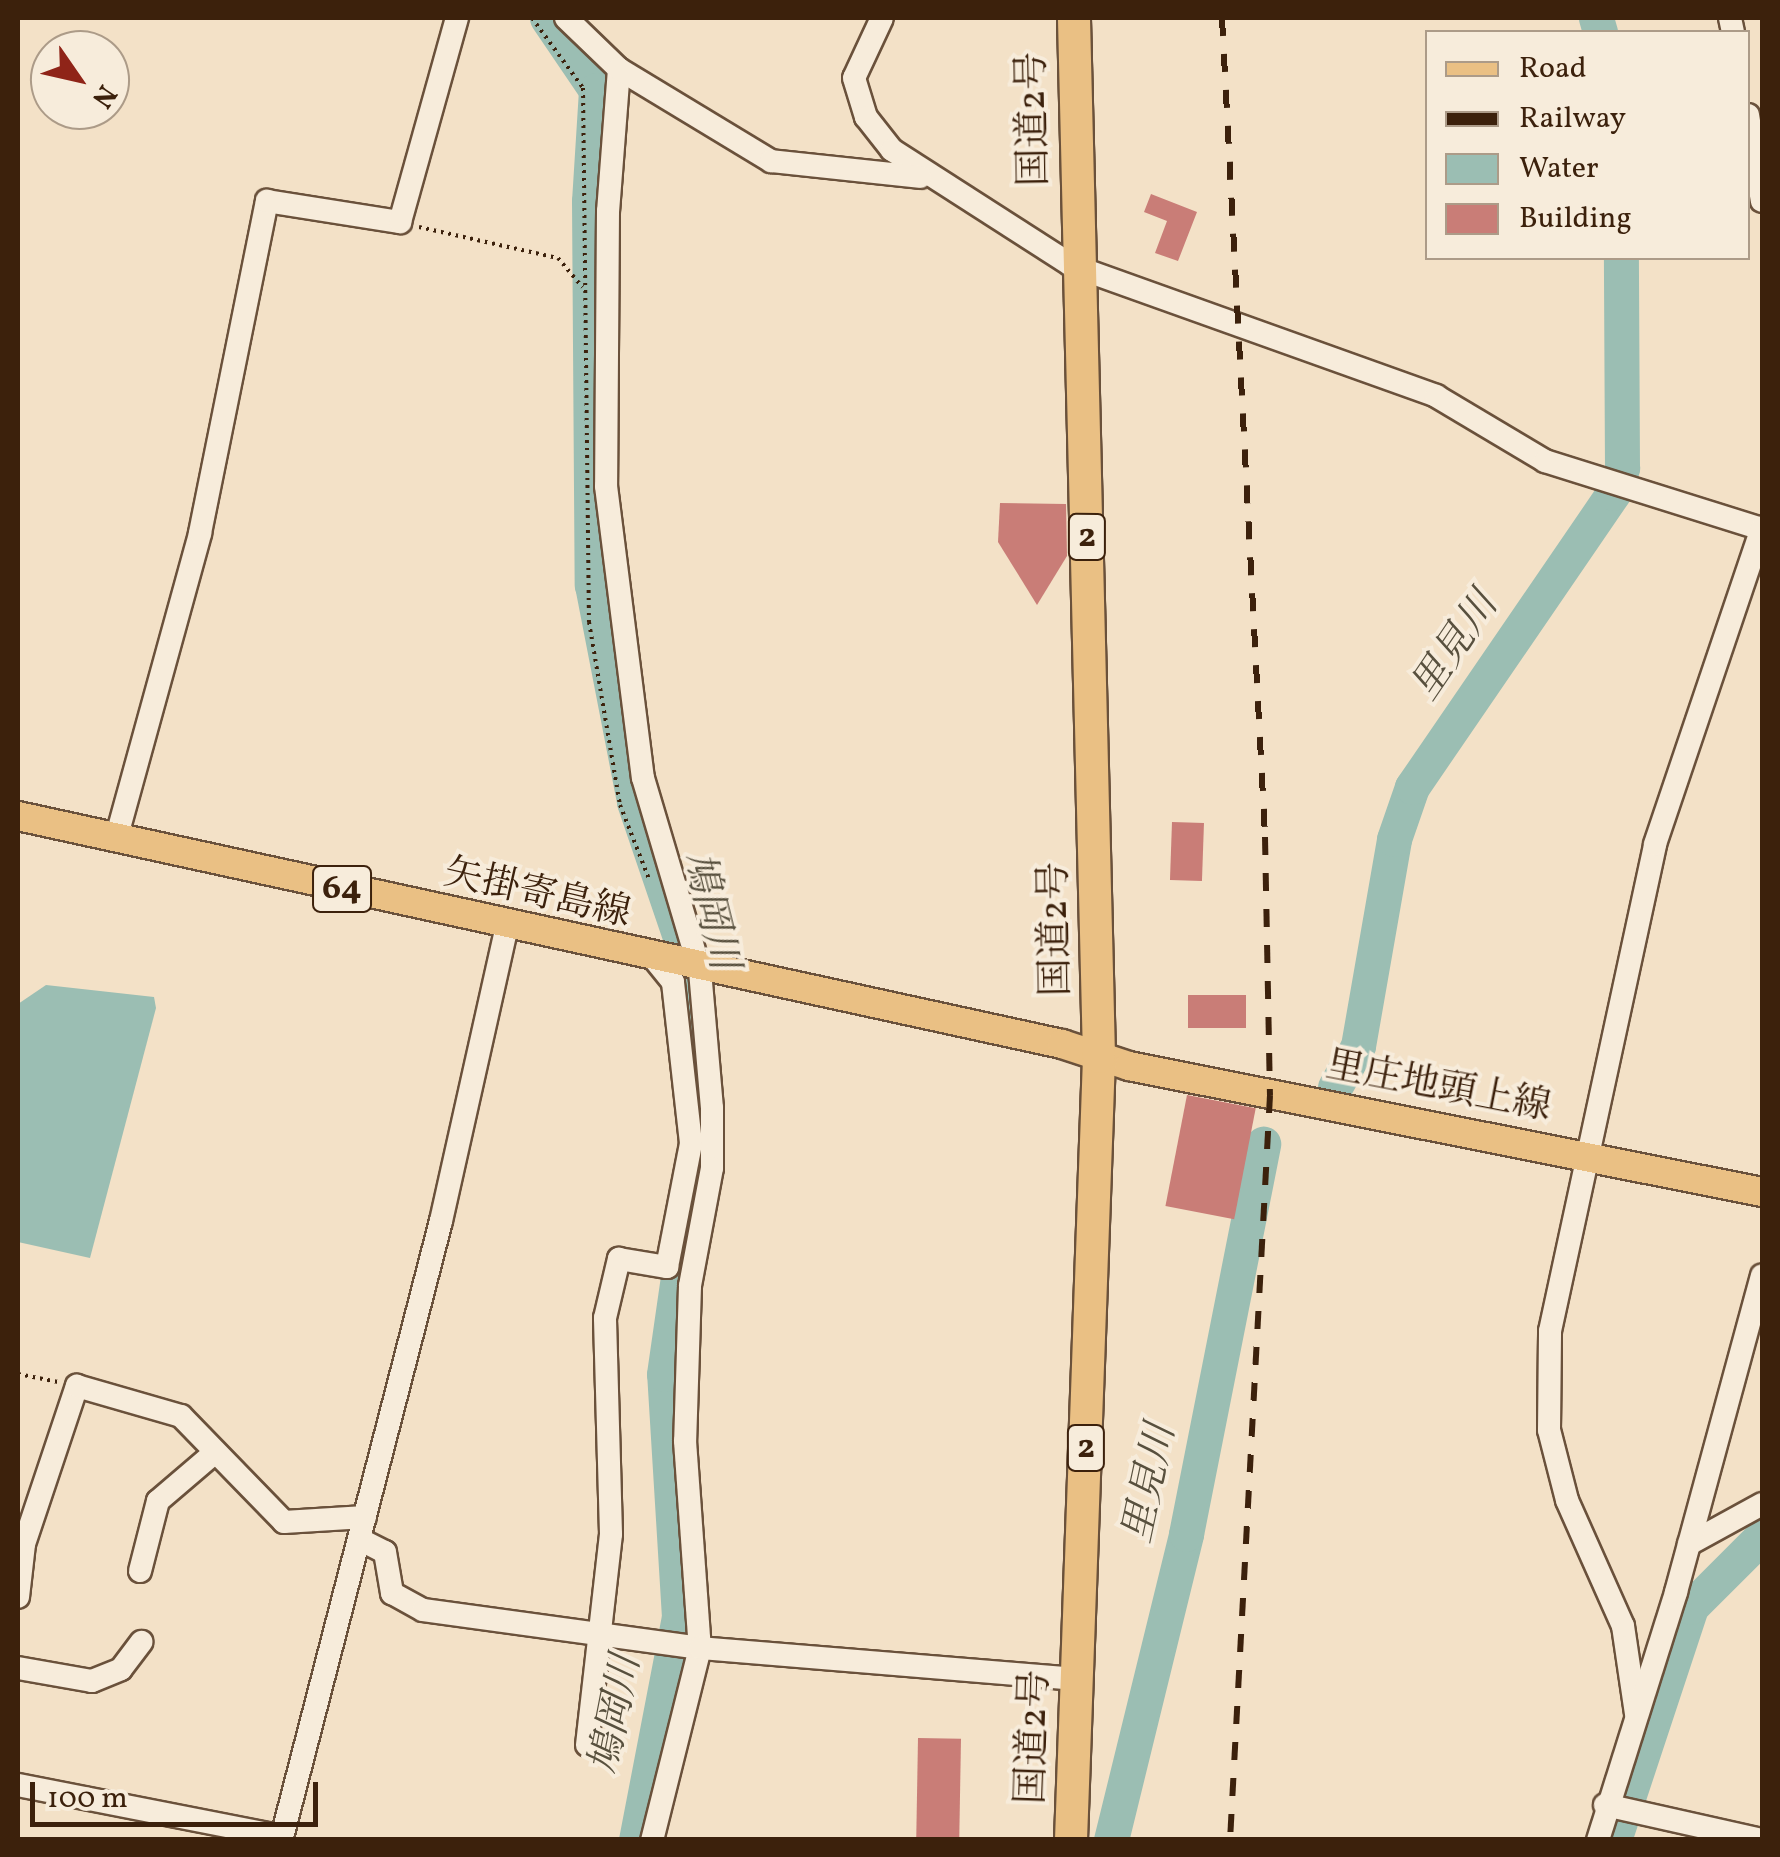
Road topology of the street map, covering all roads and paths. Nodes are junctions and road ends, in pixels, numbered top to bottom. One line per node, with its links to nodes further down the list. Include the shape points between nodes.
1 (457, 18): 9 (street)
2 (566, 18): 5 (street)
3 (882, 18): 7 (street, via 854,78 866,117)
4 (1074, 18): 10 (highway, 国道2号 / 2)
5 (619, 68): 7 (street, via 770,161); 17 (street, via 608,211 606,486 643,778)
6 (1750, 127): 8 (street)
7 (924, 178): 10 (street)
8 (1762, 201)
9 (400, 222): 11 (path, via 558,258); 14 (street, via 267,201 200,534)
10 (1077, 268): 12 (street, via 1436,396 1544,462); 18 (highway, 国道2号 / 2)
11 (582, 288)
12 (1762, 529): 19 (street, via 1654,844)
13 (18, 816): 14 (main road, 矢掛寄島線 / 64)
14 (116, 838): 15 (main road, 矢掛寄島線 / 64)
15 (507, 926): 16 (main road, 矢掛寄島線 / 64); 26 (street)
16 (661, 962): 17 (main road, 矢掛寄島線 / 64); 30 (street, via 672,982 690,1143 667,1267 619,1259 605,1318 610,1534)
17 (700, 971): 18 (main road, 矢掛寄島線 / 64); 32 (street, via 712,1168 690,1286 686,1440)
18 (1099, 1057): 19 (main road, 里庄地頭上線); 34 (highway, 国道2号 / 2)
19 (1584, 1154): 20 (main road, 里庄地頭上線); 35 (street, via 1550,1331 1549,1430 1567,1500 1622,1626)
20 (1762, 1192)
21 (1762, 1275): 27 (street)
22 (18, 1374): 23 (path)
23 (77, 1386): 24 (street, via 181,1416); 29 (street, via 24,1544)
24 (213, 1454): 26 (street, via 284,1522); 28 (street, via 158,1501)
25 (1762, 1504): 27 (street)
26 (362, 1528): 30 (street, via 386,1552 392,1593 423,1610); 37 (street, via 282,1836)
27 (1690, 1544): 35 (street)
28 (140, 1572)
29 (18, 1597)
30 (604, 1633): 32 (street); 36 (street)
31 (141, 1642): 33 (street, via 121,1669 92,1681)
32 (700, 1648): 34 (street); 39 (street)
33 (18, 1668)
34 (1078, 1679): 40 (highway, 国道2号 / 2)
35 (1636, 1714): 38 (street)
36 (588, 1746)
37 (18, 1785)
38 (1606, 1805): 41 (street); 42 (street)
39 (652, 1840)
40 (1071, 1840)
41 (1598, 1840)
42 (1762, 1840)

